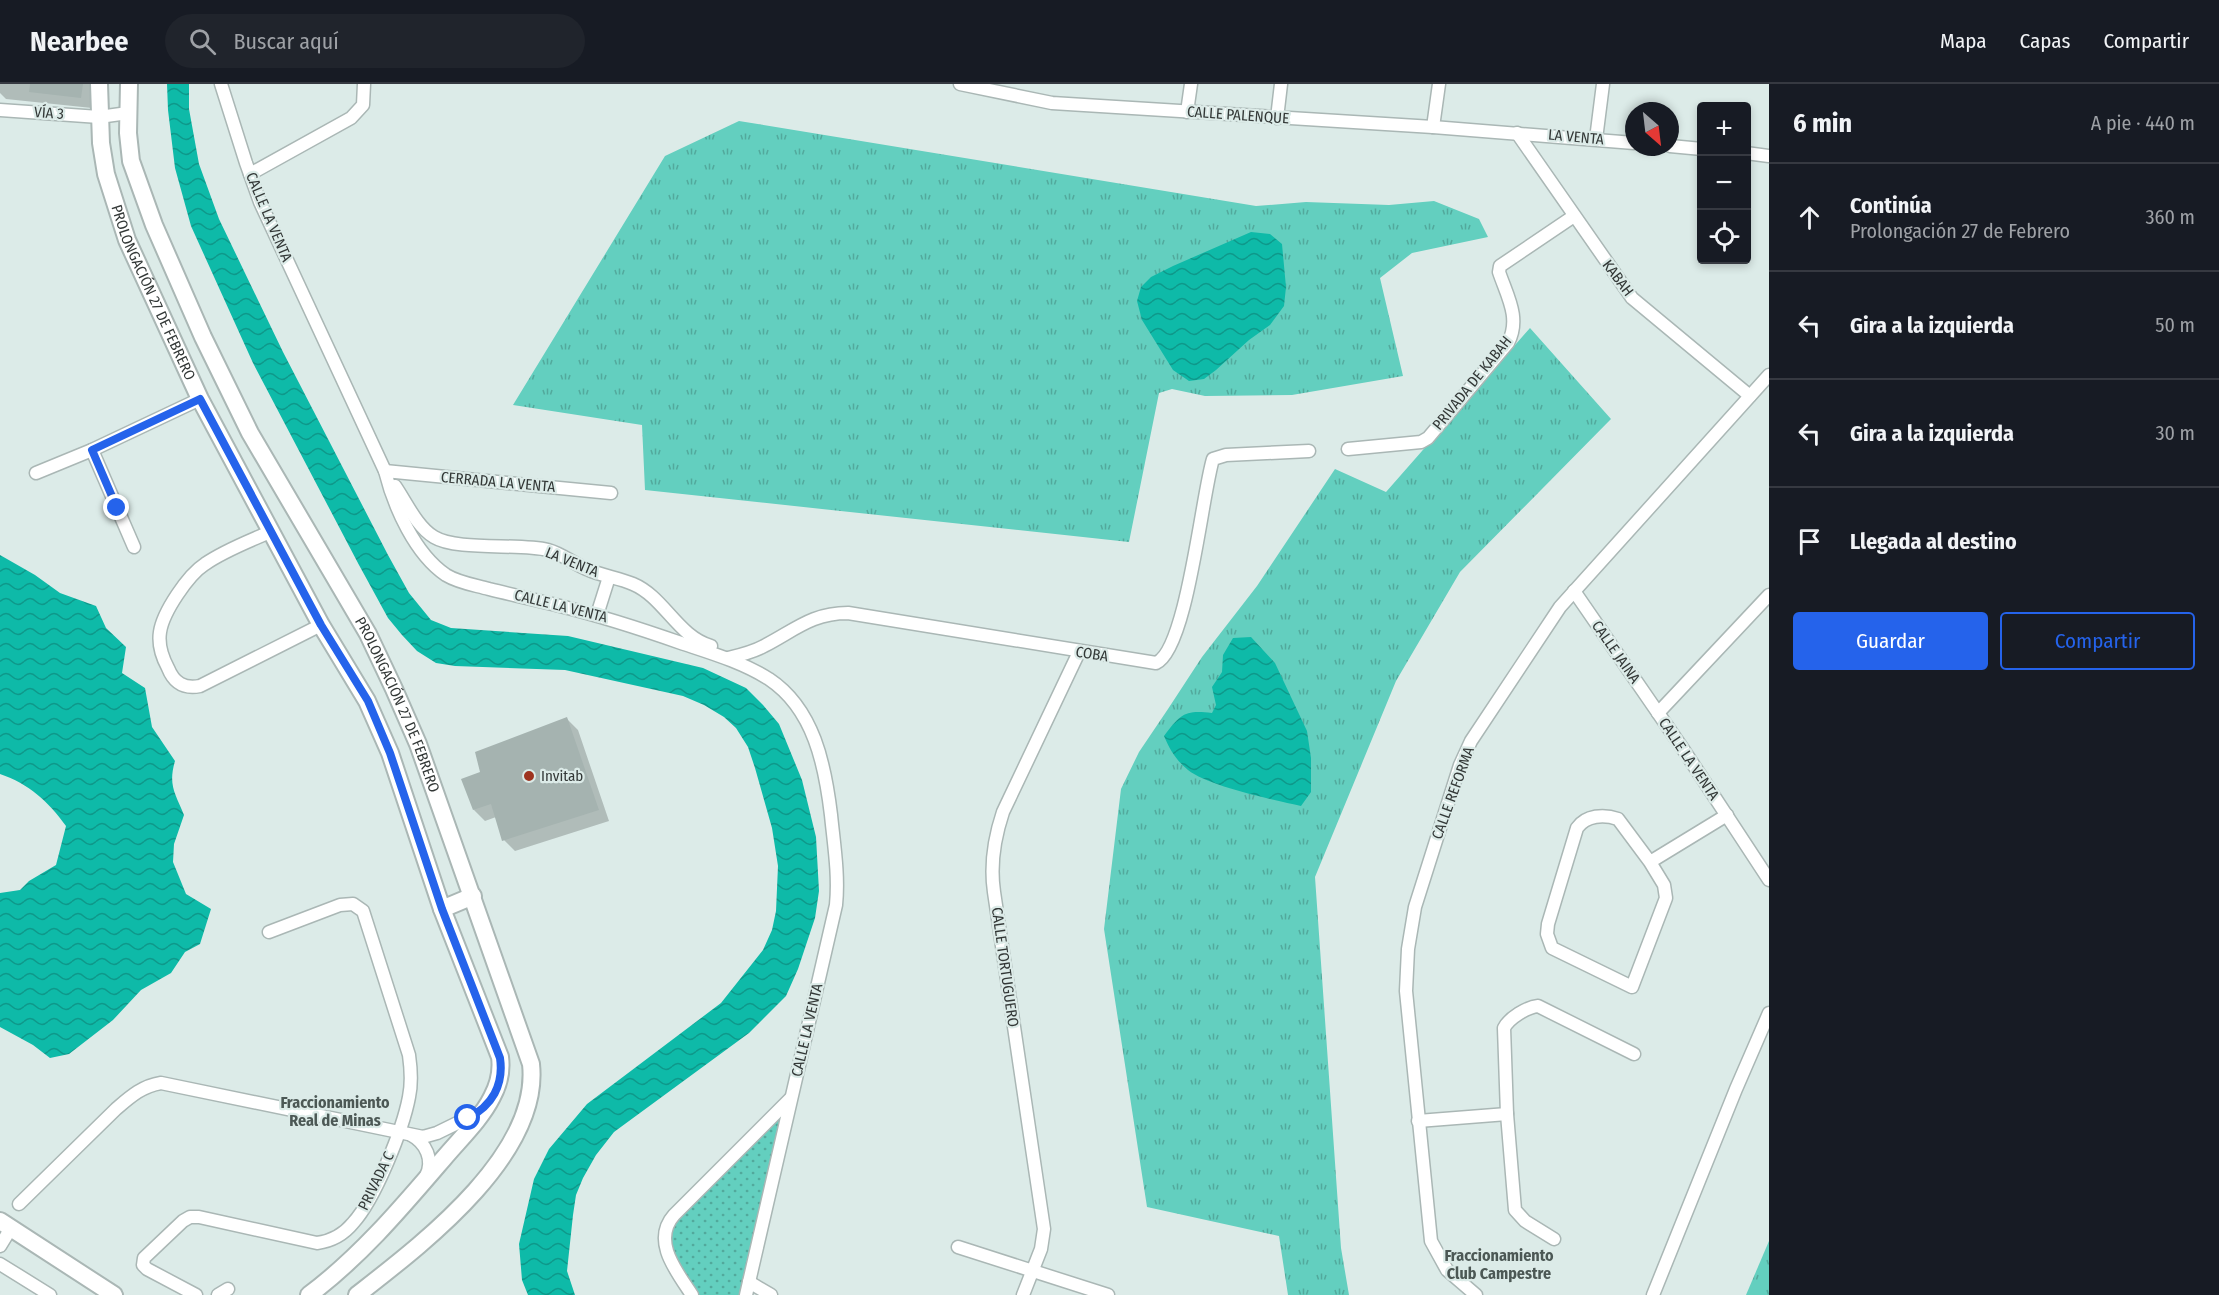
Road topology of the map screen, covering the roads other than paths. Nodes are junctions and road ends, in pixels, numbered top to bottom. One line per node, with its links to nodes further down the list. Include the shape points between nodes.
1 (99, 84): 13 (street, PROLONGACIÓN 27 DE FEBRERO)
2 (129, 84): 11 (street, PROLONGACIÓN 27 DE FEBRERO)
3 (221, 84): 23 (street, CALLE LA VENTA)
4 (364, 84): 23 (street, via 363,105 351,118)
5 (962, 84): 12 (street, CALLE PALENQUE, via 1046,103)
6 (1191, 84): 12 (street)
7 (1281, 84): 14 (street)
8 (1439, 84): 15 (street)
9 (1603, 84): 17 (street)
10 (0, 110): 13 (street, VÍA 3)
11 (128, 112): 13 (street, VÍA 3); 43 (street, PROLONGACIÓN 27 DE FEBRERO, via 135,175 203,337 250,433 368,634)
12 (1187, 112): 14 (street, CALLE PALENQUE)
13 (99, 117): 27 (street, PROLONGACIÓN 27 DE FEBRERO, via 114,205)
14 (1276, 118): 15 (street, CALLE PALENQUE)
15 (1433, 127): 16 (street, CALLE PALENQUE)
16 (1517, 133): 17 (street, LA VENTA); 24 (street, KABAH)
17 (1596, 139): 18 (street, LA VENTA)
18 (1625, 141)
19 (1679, 147): 20 (street)
20 (1697, 149)
21 (1751, 154): 22 (street)
22 (1769, 156)
23 (250, 174): 31 (street, CALLE LA VENTA)
24 (1574, 216): 26 (street, KABAH, via 1632,298); 28 (street, PRIVADA DE KABAH, via 1500,266 1498,272 1513,312 1512,335 1428,438 1421,442)
25 (1769, 375): 26 (street, CALLE REFORMA)
26 (1750, 396): 37 (street, CALLE REFORMA)
27 (200, 399): 29 (street); 34 (street, PROLONGACIÓN 27 DE FEBRERO)
28 (1348, 449)
29 (92, 450): 32 (street); 35 (street)
30 (1309, 451): 41 (street, COBA, via 1213,459 1198,546 1183,606 1163,660 1150,663)
31 (385, 471): 33 (street, CERRADA LA VENTA); 36 (street, LA VENTA, via 435,538 461,544 548,550); 39 (street, CALLE LA VENTA, via 415,543 447,575 471,585)
32 (36, 473)
33 (611, 493)
34 (272, 531): 40 (street, PROLONGACIÓN 27 DE FEBRERO); 40 (street, via 205,564 179,594 160,633 170,674 183,686 200,686)
35 (134, 547)
36 (609, 577): 39 (street); 42 (street, LA VENTA, via 648,592 686,631 706,645 724,650)
37 (1574, 591): 45 (street, CALLE JAINA); 57 (street, CALLE REFORMA, via 1465,752 1415,907 1407,948 1406,991)
38 (1769, 595): 45 (street, CALLE LA VENTA)
39 (597, 615): 42 (street, CALLE LA VENTA)
40 (321, 625): 44 (street, PROLONGACIÓN 27 DE FEBRERO)
41 (1079, 652): 42 (street, COBA, via 834,613 807,621 763,647); 66 (street, CALLE TORTUGUERO, via 1004,812 992,865 1043,1219 1044,1238)
42 (728, 658): 54 (street, CALLE LA VENTA, via 770,680 796,706 815,740 826,780 838,877 836,905)
43 (394, 689): 44 (street); 49 (street, PROLONGACIÓN 27 DE FEBRERO)
44 (368, 701): 50 (street, PROLONGACIÓN 27 DE FEBRERO, via 390,753)
45 (1658, 713): 46 (street, CALLE LA VENTA)
46 (1727, 815): 47 (street); 48 (street, CALLE LA VENTA)
47 (1650, 862): 47 (street, via 1665,885 1666,898 1632,987 1552,948 1548,924 1580,824 1597,817 1618,819)
48 (1769, 880)
49 (473, 896): 50 (street); 72 (street, PROLONGACIÓN 27 DE FEBRERO, via 528,1052 532,1074 530,1100 510,1146 491,1172 432,1232)
50 (442, 909): 55 (street, PROLONGACIÓN 27 DE FEBRERO, via 500,1058 500,1077)
51 (269, 932): 58 (street, PRIVADA C, via 340,905 352,903 363,911 409,1055)
52 (1769, 1013): 79 (street)
53 (1634, 1054): 56 (street, via 1544,1008 1533,1007 1511,1019 1504,1028)
54 (791, 1098): 67 (street, CALLE LA VENTA); 73 (street, CALLE LA VENTA, via 667,1224 665,1250)
55 (483, 1110): 58 (street, via 429,1136); 59 (street, PROLONGACIÓN 27 DE FEBRERO)
56 (1506, 1114): 57 (street); 62 (street, via 1515,1210)
57 (1418, 1121): 78 (street, CALLE REFORMA, via 1431,1241 1447,1270)
58 (405, 1134): 59 (street, via 419,1139 424,1146 430,1162); 60 (street, via 161,1083 149,1084 116,1109); 70 (street, PRIVADA C, via 362,1212 331,1240 306,1241 199,1217 183,1221 144,1258 143,1265)
59 (424, 1182): 71 (street, PROLONGACIÓN 27 DE FEBRERO, via 356,1256)
60 (19, 1204)
61 (6, 1224): 63 (street); 69 (street)
62 (1554, 1239)
63 (0, 1246)
64 (958, 1247): 66 (street)
65 (0, 1263): 68 (street)
66 (1032, 1272): 76 (street, CALLE TORTUGUERO); 77 (street)
67 (749, 1282): 74 (street, CALLE LA VENTA); 75 (street)
68 (50, 1295)
69 (114, 1295)
70 (196, 1295)
71 (309, 1295)
72 (357, 1295)
73 (692, 1295)
74 (746, 1295)
75 (771, 1295)
76 (1023, 1295)
77 (1108, 1295)
78 (1476, 1295)
79 (1653, 1295)

